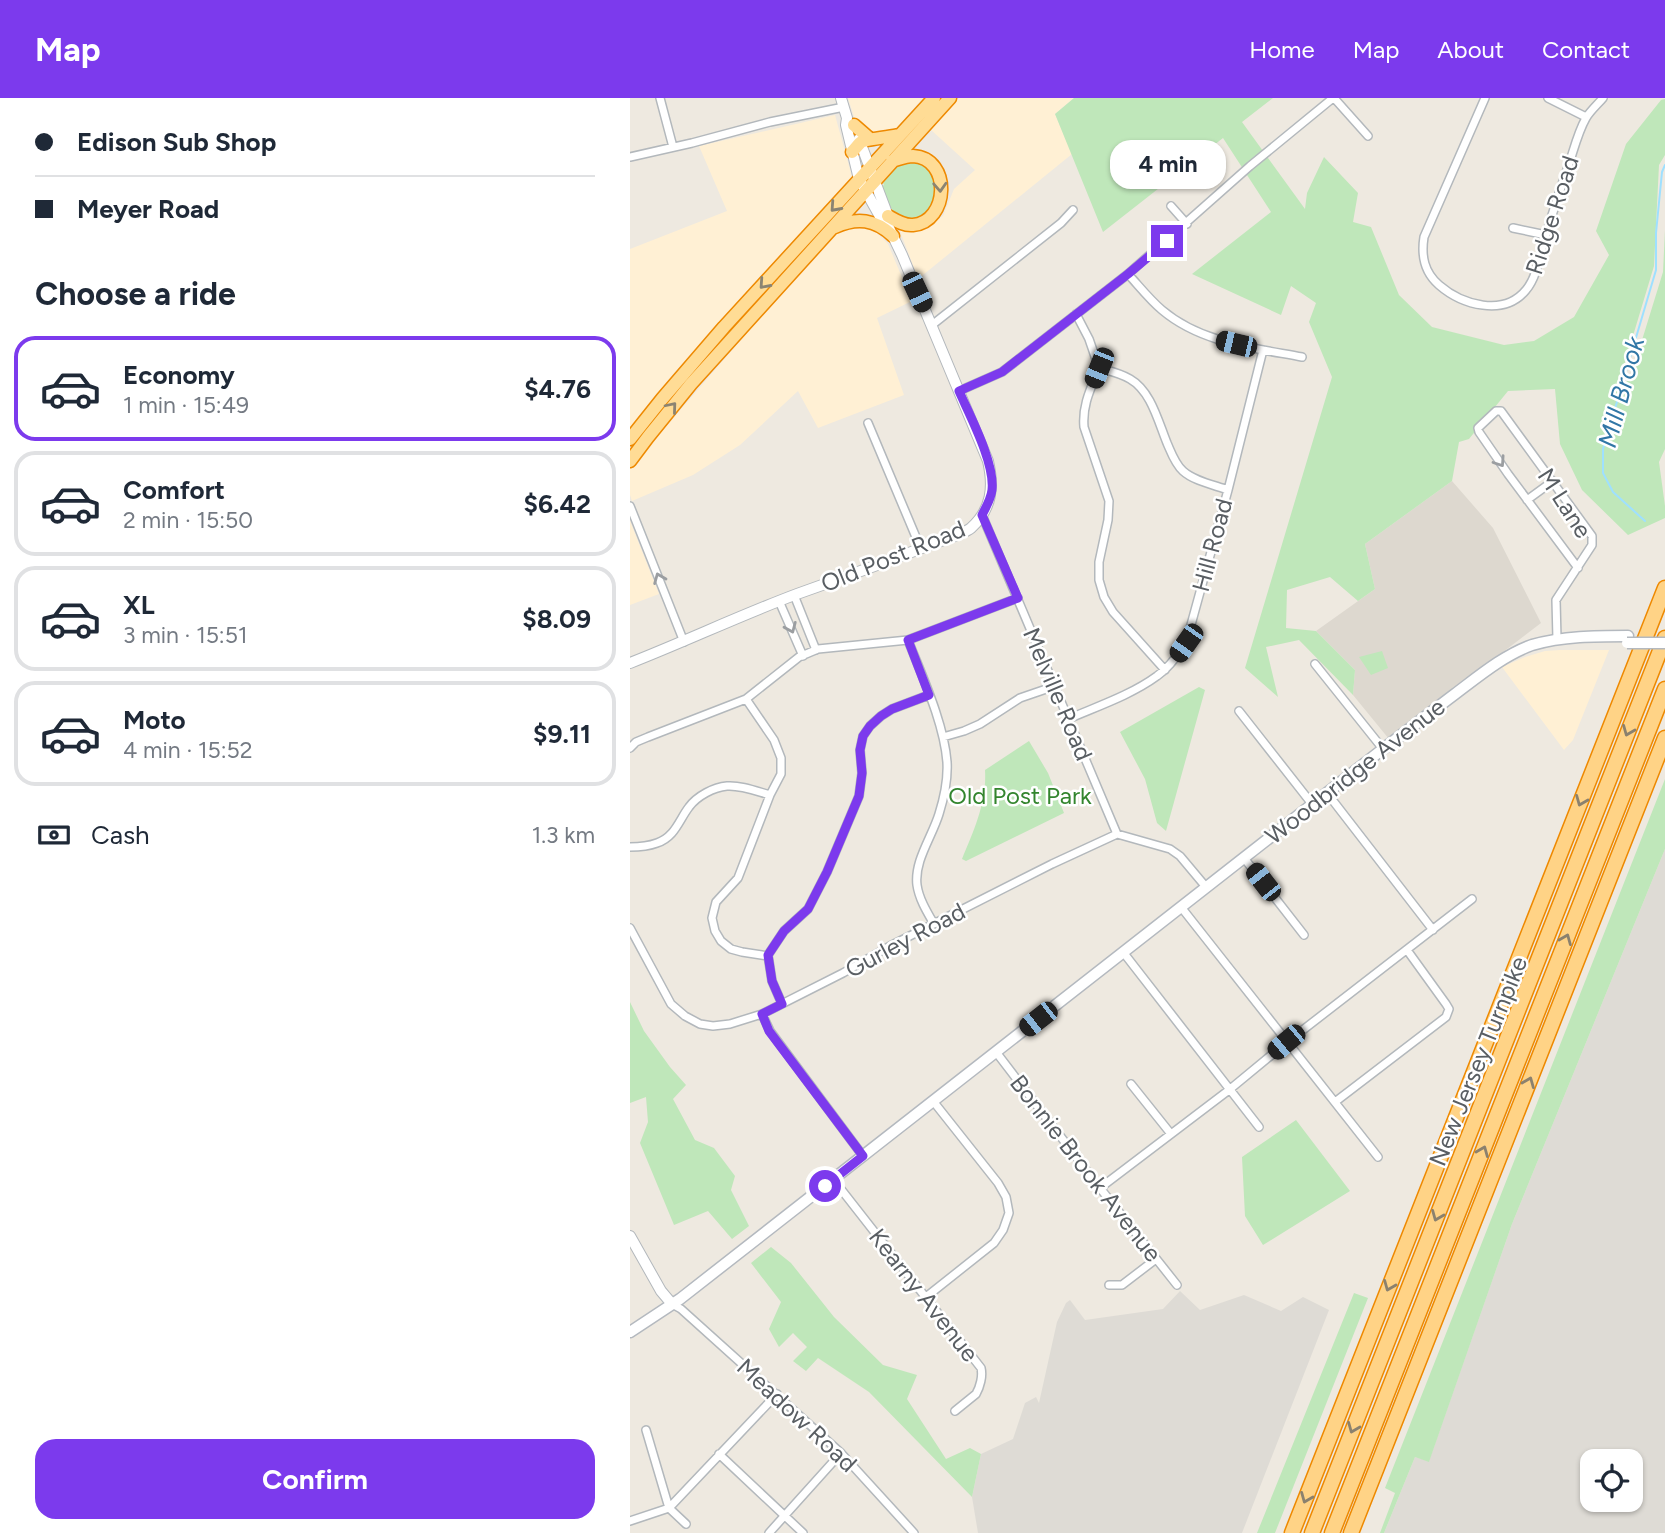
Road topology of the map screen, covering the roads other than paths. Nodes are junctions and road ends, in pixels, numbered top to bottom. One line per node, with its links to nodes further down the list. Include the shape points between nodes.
1 (660, 98): 14 (street)
2 (934, 98): 11 (highway)
3 (950, 98): 16 (highway)
4 (1334, 98): 12 (street); 21 (street)
5 (1485, 98): 25 (street, Ridge Road, via 1424,237 1427,271 1453,295 1483,306 1505,303 1521,295 1534,278)
6 (1548, 98): 9 (street)
7 (1603, 98): 9 (street, Ridge Road)
8 (842, 102): 10 (street, Old Post Road); 14 (street)
9 (1586, 117): 25 (street, Ridge Road)
10 (850, 122): 13 (highway); 13 (street, Old Post Road, via 846,125)
11 (899, 135): 13 (highway); 17 (highway)
12 (1368, 136)
13 (861, 145): 17 (street, Old Post Road); 18 (street, Old Post Road)
14 (673, 147): 15 (street)
15 (630, 157)
16 (892, 161): 18 (highway); 22 (highway, one-way to 22, via 913,156 927,160 940,178 941,195 926,220)
17 (869, 169): 18 (highway)
18 (866, 184): 22 (street, Old Post Road); 23 (highway); 34 (highway, one-way to 34, via 724,327)
19 (1171, 206): 21 (street)
20 (1073, 210): 28 (street)
21 (1187, 224): 26 (street)
22 (890, 226): 23 (highway, via 863,220); 28 (street, Old Post Road)
23 (831, 229): 35 (highway, one-way to 23, via 691,384)
24 (1513, 229): 25 (street)
25 (1546, 235)
26 (1128, 274): 27 (street); 29 (street, via 1182,325 1209,338)
27 (1076, 314): 31 (street); 32 (street, via 1002,372)
28 (932, 325): 32 (street, Old Post Road)
29 (1262, 350): 30 (street); 37 (street, Hill Road)
30 (1302, 357)
31 (1099, 368): 37 (street, via 1122,374 1141,388 1181,470); 55 (street, via 1083,414 1109,501 1099,580 1113,612)
32 (959, 391): 40 (street, Old Post Road, via 992,478)
33 (868, 423): 41 (street)
34 (630, 439)
35 (630, 461)
36 (1553, 481): 38 (street); 38 (street, M Lane, one-way to 38, via 1499,410 1479,432); 42 (street, M Lane, via 1592,536 1592,545)
37 (1228, 490): 55 (street, Hill Road, via 1186,643)
38 (1527, 500): 42 (street)
39 (630, 506): 50 (street, one-way to 39)
40 (982, 515): 41 (street, Old Post Road, via 969,530); 45 (street, Melville Road)
41 (921, 549): 44 (street, Old Post Road)
42 (1578, 568): 47 (street, M Lane, via 1556,600)
43 (1665, 588): 115 (highway, New Jersey Turnpike, one-way to 115)
44 (794, 595): 46 (street, Old Post Road); 51 (street)
45 (1018, 598): 48 (street); 56 (street, Melville Road)
46 (779, 601): 50 (street, Old Post Road); 52 (street, one-way to 52)
47 (1558, 639): 49 (main road, Woodbridge Avenue, bridge); 65 (main road, Woodbridge Avenue, via 1511,655)
48 (908, 640): 51 (street); 58 (street)
49 (1665, 640): 116 (highway, New Jersey Turnpike, one-way to 116)
50 (684, 642): 53 (street, Old Post Road)
51 (816, 650): 52 (street)
52 (803, 656): 59 (street)
53 (630, 663)
54 (1315, 664): 65 (street)
55 (1165, 670): 61 (street, Hill Road, via 1136,690)
56 (1055, 686): 61 (street, Melville Road); 62 (street, via 1020,698 981,724)
57 (1665, 689): 117 (highway, New Jersey Turnpike, one-way to 57)
58 (929, 695): 62 (street); 81 (street, via 892,709 863,736 859,796 827,872 808,909 784,931)
59 (746, 699): 64 (street); 67 (street, via 781,758 781,774)
60 (1239, 711): 68 (street)
61 (1068, 719): 69 (street, Melville Road)
62 (943, 737): 75 (street, via 945,790 916,882)
63 (1665, 738): 118 (highway, one-way to 63)
64 (630, 748)
65 (1382, 749): 66 (main road, Woodbridge Avenue)
66 (1327, 793): 68 (main road, Woodbridge Avenue); 77 (street)
67 (770, 795): 70 (street, via 735,786 716,788 694,801 667,837); 81 (street, via 738,878 716,902 712,918 721,941 731,948)
68 (1312, 804): 71 (main road, Woodbridge Avenue)
69 (1117, 834): 72 (street, via 1170,849); 75 (street, Gurley Road)
70 (630, 847)
71 (1244, 858): 72 (main road, Woodbridge Avenue); 78 (street)
72 (1206, 887): 74 (main road, Woodbridge Avenue)
73 (1472, 899): 77 (street)
74 (1181, 907): 80 (main road, Woodbridge Avenue); 84 (street)
75 (934, 924): 82 (street, Gurley Road)
76 (630, 928): 83 (street, Gurley Road, via 671,1004 685,1016 713,1026)
77 (1433, 930): 79 (street)
78 (1304, 935)
79 (1407, 950): 84 (street); 89 (street, via 1449,1009 1446,1017)
80 (1123, 952): 85 (main road, Woodbridge Avenue); 87 (street)
81 (768, 956): 82 (street)
82 (782, 1004): 83 (street, Gurley Road)
83 (762, 1014): 92 (street, via 769,1031)
84 (1286, 1042): 87 (street); 89 (street)
85 (996, 1052): 88 (main road, Woodbridge Avenue); 95 (street, Bonnie Brook Avenue)
86 (1131, 1084): 91 (street)
87 (1229, 1090): 90 (street); 91 (street)
88 (933, 1101): 92 (main road, Woodbridge Avenue); 100 (street, via 998,1184 1009,1213 994,1243)
89 (1335, 1102): 93 (street)
90 (1259, 1127)
91 (1171, 1135): 95 (street)
92 (863, 1156): 94 (main road, Woodbridge Avenue)
93 (1378, 1157)
94 (833, 1179): 100 (street, Kearny Avenue); 101 (main road, Woodbridge Avenue)
95 (1100, 1188): 97 (street, Bonnie Brook Avenue)
96 (630, 1236): 101 (street)
97 (1156, 1259): 98 (street, via 1122,1285); 99 (street, Bonnie Brook Avenue)
98 (1109, 1285)
99 (1177, 1285)
100 (926, 1297): 104 (street, Kearny Avenue, via 981,1368 978,1391)
101 (672, 1304): 102 (main road, Woodbridge Avenue); 103 (street, Meadow Road)
102 (630, 1332)
103 (777, 1394): 106 (street, Meadow Road); 107 (street)
104 (955, 1411)
105 (646, 1430): 108 (street)
106 (841, 1453): 109 (street); 114 (street, Meadow Road)
107 (719, 1454): 108 (street); 109 (street)
108 (669, 1508): 110 (street); 111 (street)
109 (785, 1516): 112 (street); 113 (street)
110 (630, 1521)
111 (685, 1524)
112 (769, 1533)
113 (803, 1533)
114 (914, 1533)
115 (1292, 1533)
116 (1312, 1533)
117 (1332, 1533)
118 (1352, 1533)

